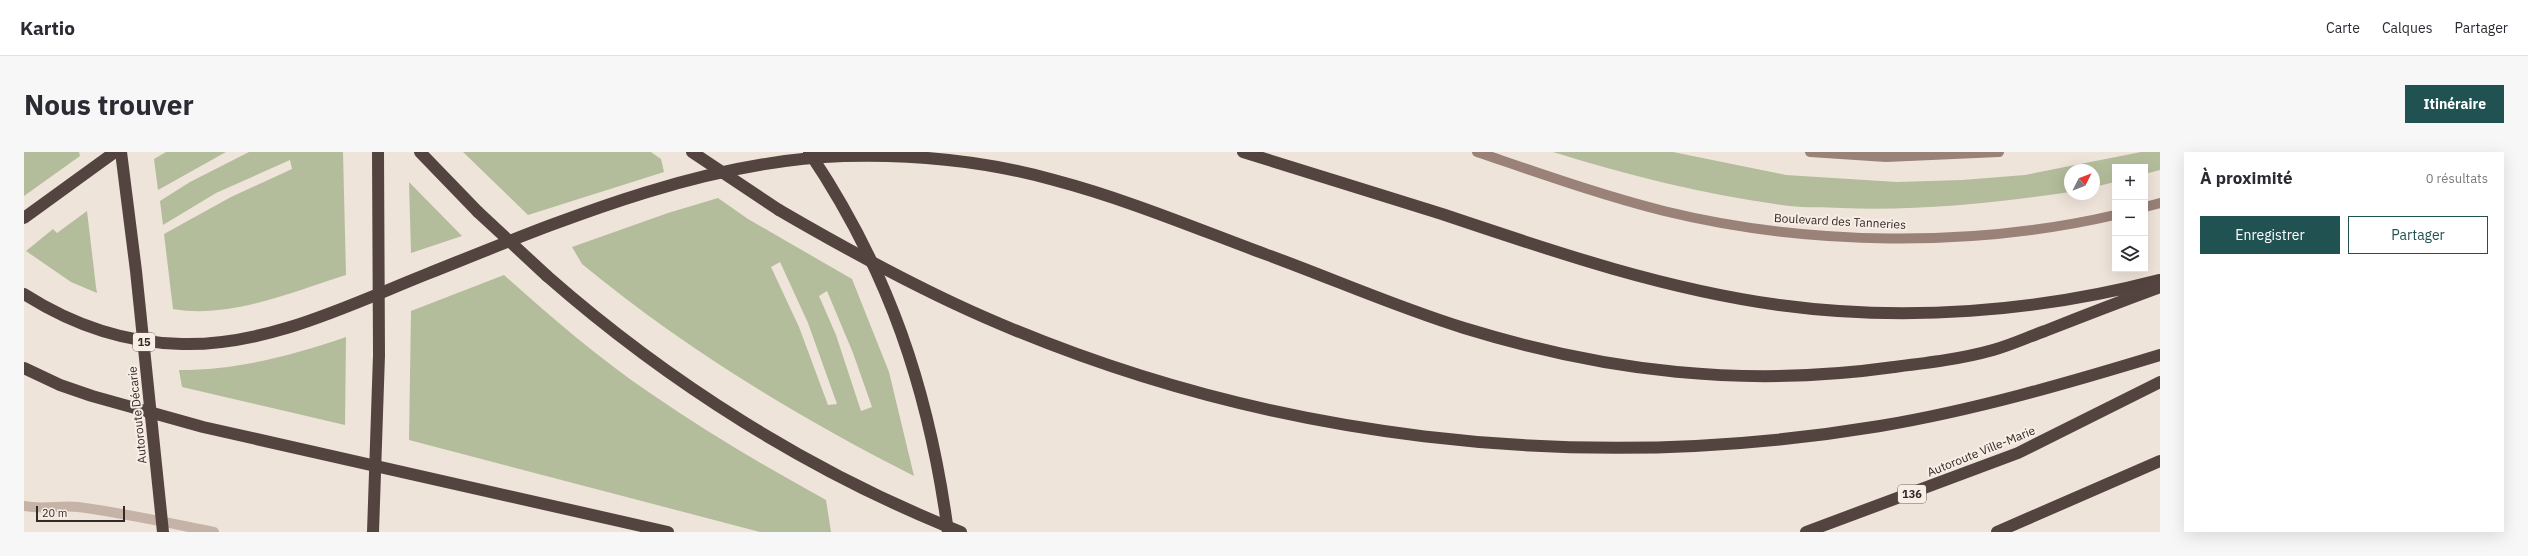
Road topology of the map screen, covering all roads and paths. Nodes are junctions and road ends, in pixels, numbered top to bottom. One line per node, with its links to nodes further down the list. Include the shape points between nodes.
1 (115, 152): 14 (highway)
2 (121, 152): 23 (highway, Autoroute Décarie / 15, bridge, via 138,286)
3 (378, 152): 25 (highway, bridge, via 379,355)
4 (420, 152): 28 (highway, bridge, via 478,212 547,276 635,347 766,435 859,486)
5 (692, 152): 18 (highway, bridge, via 779,210 903,280 1039,340 1153,380 1252,407 1355,428 1461,440 1621,447 1728,444 1784,439 1878,426 1960,410)
6 (809, 152): 27 (highway, bridge, via 865,247 910,353 930,427)
7 (1243, 152): 15 (highway, via 1645,278 1779,305 1882,312 1996,309 2057,302)
8 (1477, 152): 13 (main road, Boulevard des Tanneries, via 1556,180 1664,211 1798,234 1971,237 2025,232)
9 (1810, 152): 10 (main road, via 1886,157)
10 (1999, 152)
11 (2160, 203): 12 (main road)
12 (2148, 206)
13 (2112, 216)
14 (25, 217)
15 (2160, 280)
16 (2160, 287): 17 (highway, via 1995,350 1961,357 1872,370 1774,378 1668,372 1569,356 1462,327 1184,223 1058,180 965,162 878,156 836,157 764,165 657,190 537,231 337,310 270,333 242,339 185,344 121,336 69,319)
17 (24, 294)
18 (2160, 355)
19 (24, 368): 26 (highway, via 60,385 92,396 203,427)
20 (2160, 382): 29 (highway, Autoroute Ville-Marie / 136, via 2018,453)
21 (2160, 462): 30 (highway)
22 (24, 506): 24 (lane, via 52,509 71,506 102,510)
23 (163, 532)
24 (214, 532)
25 (373, 532)
26 (668, 532)
27 (948, 532)
28 (961, 532)
29 (1806, 532)
30 (1997, 532)

